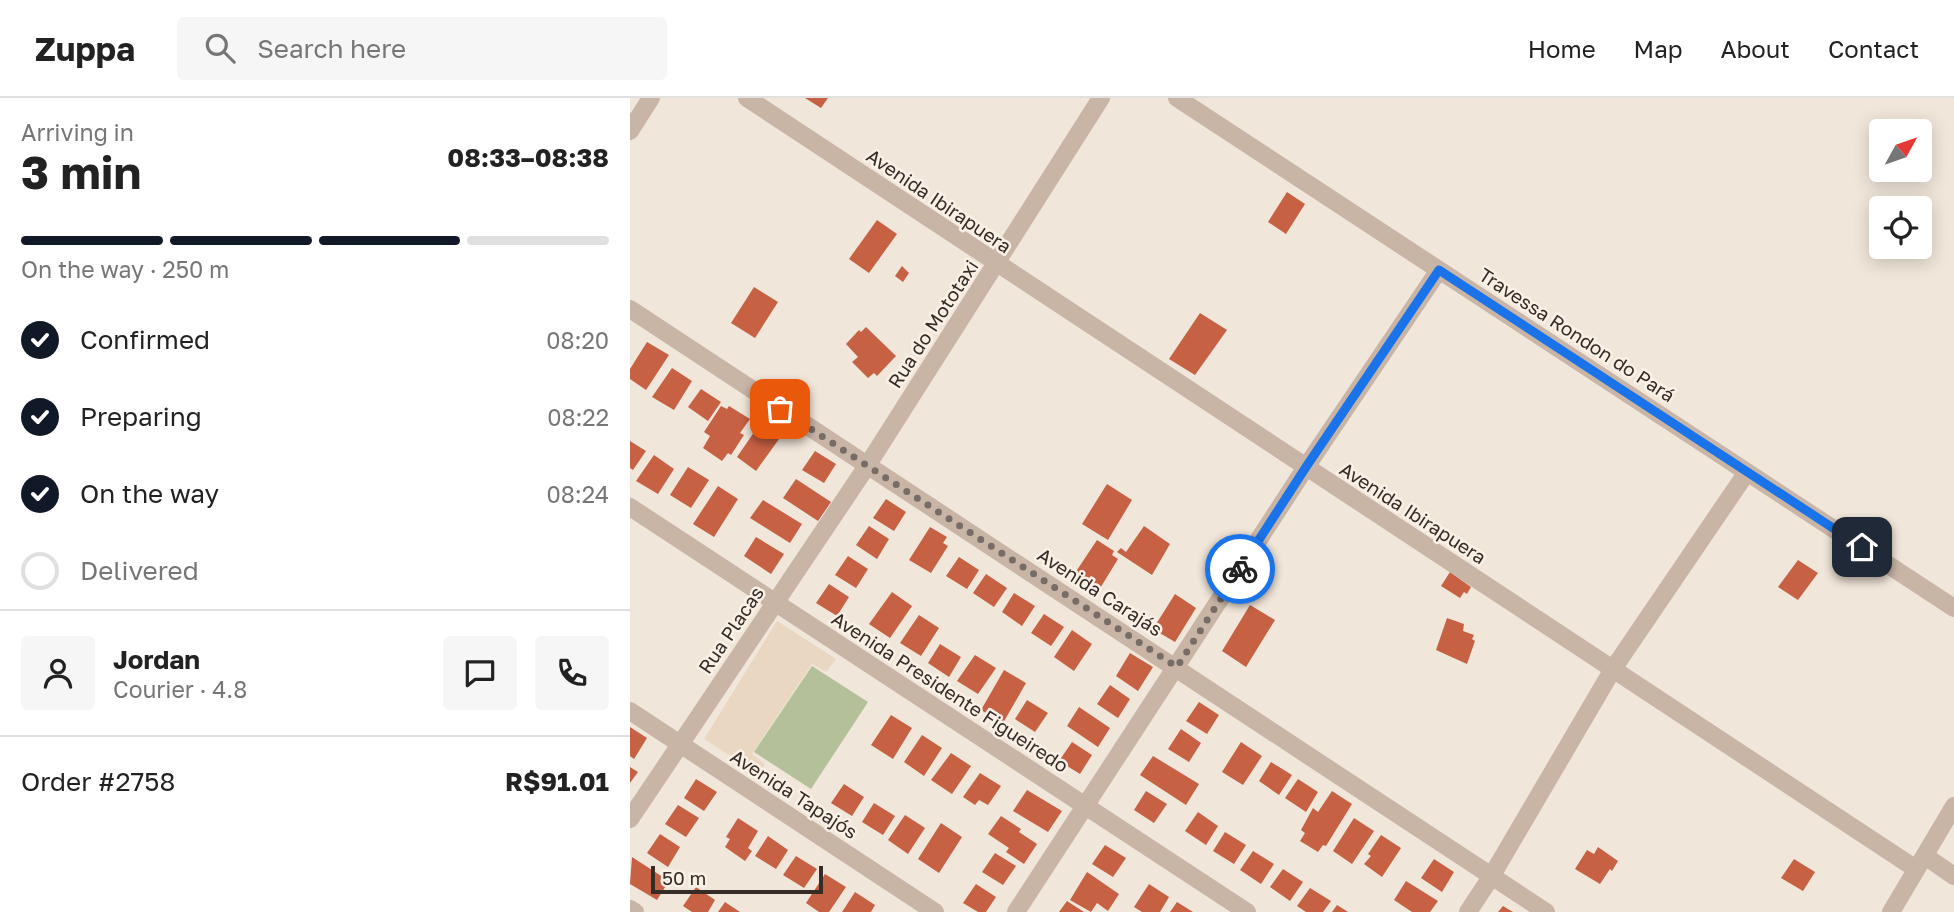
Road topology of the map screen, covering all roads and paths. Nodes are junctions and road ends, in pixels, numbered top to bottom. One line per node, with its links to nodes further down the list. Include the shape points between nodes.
1 (651, 98): 5 (street)
2 (747, 98): 6 (street, Avenida Ibirapuera)
3 (1101, 98): 6 (street, Rua do Mototaxi)
4 (1177, 98): 7 (street, Travessa Rondon do Pará)
5 (630, 131)
6 (996, 264): 9 (street, Rua do Mototaxi); 10 (street, Avenida Ibirapuera)
7 (1439, 270): 10 (street); 11 (street, Travessa Rondon do Pará)
8 (630, 309): 9 (street, Avenida Carajás)
9 (867, 466): 13 (street, Rua Placas); 15 (street, Avenida Carajás)
10 (1306, 467): 15 (street); 16 (street, Avenida Ibirapuera)
11 (1746, 472): 14 (street, Travessa Rondon do Pará); 16 (street)
12 (630, 507): 13 (street, Avenida Presidente Figueiredo)
13 (775, 602): 18 (street, Rua Placas); 19 (street, Avenida Presidente Figueiredo)
14 (1954, 608)
15 (1177, 667): 19 (street); 24 (street, Avenida Carajás)
16 (1613, 669): 22 (street, Avenida Ibirapuera); 24 (street)
17 (630, 711): 18 (street, Avenida Tapajós)
18 (679, 743): 21 (street, Rua Placas); 27 (street, Avenida Tapajós)
19 (1086, 806): 28 (street); 29 (street, Avenida Presidente Figueiredo)
20 (1954, 806): 22 (street)
21 (630, 818)
22 (1921, 862): 23 (street, Avenida Ibirapuera); 32 (street)
23 (1954, 876)
24 (1491, 877): 30 (street); 31 (street, Avenida Carajás)
25 (630, 909): 26 (street)
26 (635, 912)
27 (935, 912)
28 (1016, 912)
29 (1247, 912)
30 (1468, 912)
31 (1546, 912)
32 (1891, 912)

